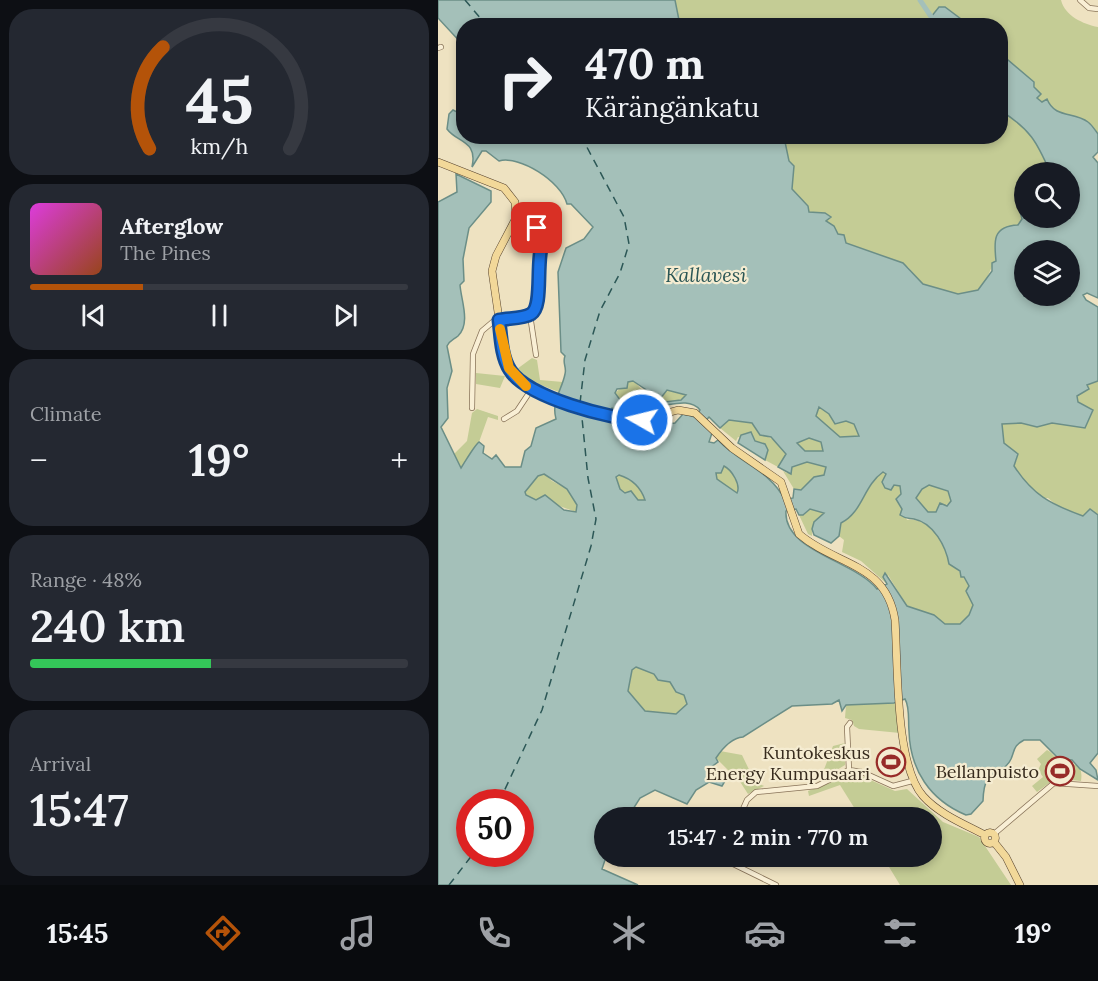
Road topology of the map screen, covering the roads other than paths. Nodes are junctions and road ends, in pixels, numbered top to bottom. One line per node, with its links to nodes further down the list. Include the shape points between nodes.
1 (1080, 0): 2 (street, via 1089,9)
2 (1098, 9)
3 (438, 162): 6 (main road, via 504,188 515,202 516,218 492,271)
4 (526, 222): 5 (street, via 546,234 538,255 539,299)
5 (530, 315): 6 (street); 7 (street)
6 (499, 320): 8 (main road, via 509,368); 9 (street, via 485,326 473,354)
7 (536, 356)
8 (531, 390): 10 (street, via 517,411); 13 (main road, via 623,418 642,420 678,410 695,413 732,448 782,482 795,527 804,539 855,565 880,584 893,612 904,758)
9 (472, 408)
10 (504, 418)
11 (850, 723): 12 (street)
12 (849, 770): 13 (street, via 893,786); 15 (street, via 817,786 756,792)
13 (912, 781): 16 (main road, via 930,803 951,818 985,835 987,843)
14 (1098, 786): 16 (street, via 1054,783)
15 (744, 807)
16 (994, 838): 19 (main road)
17 (739, 867): 18 (street)
18 (776, 885)
19 (1020, 885)

